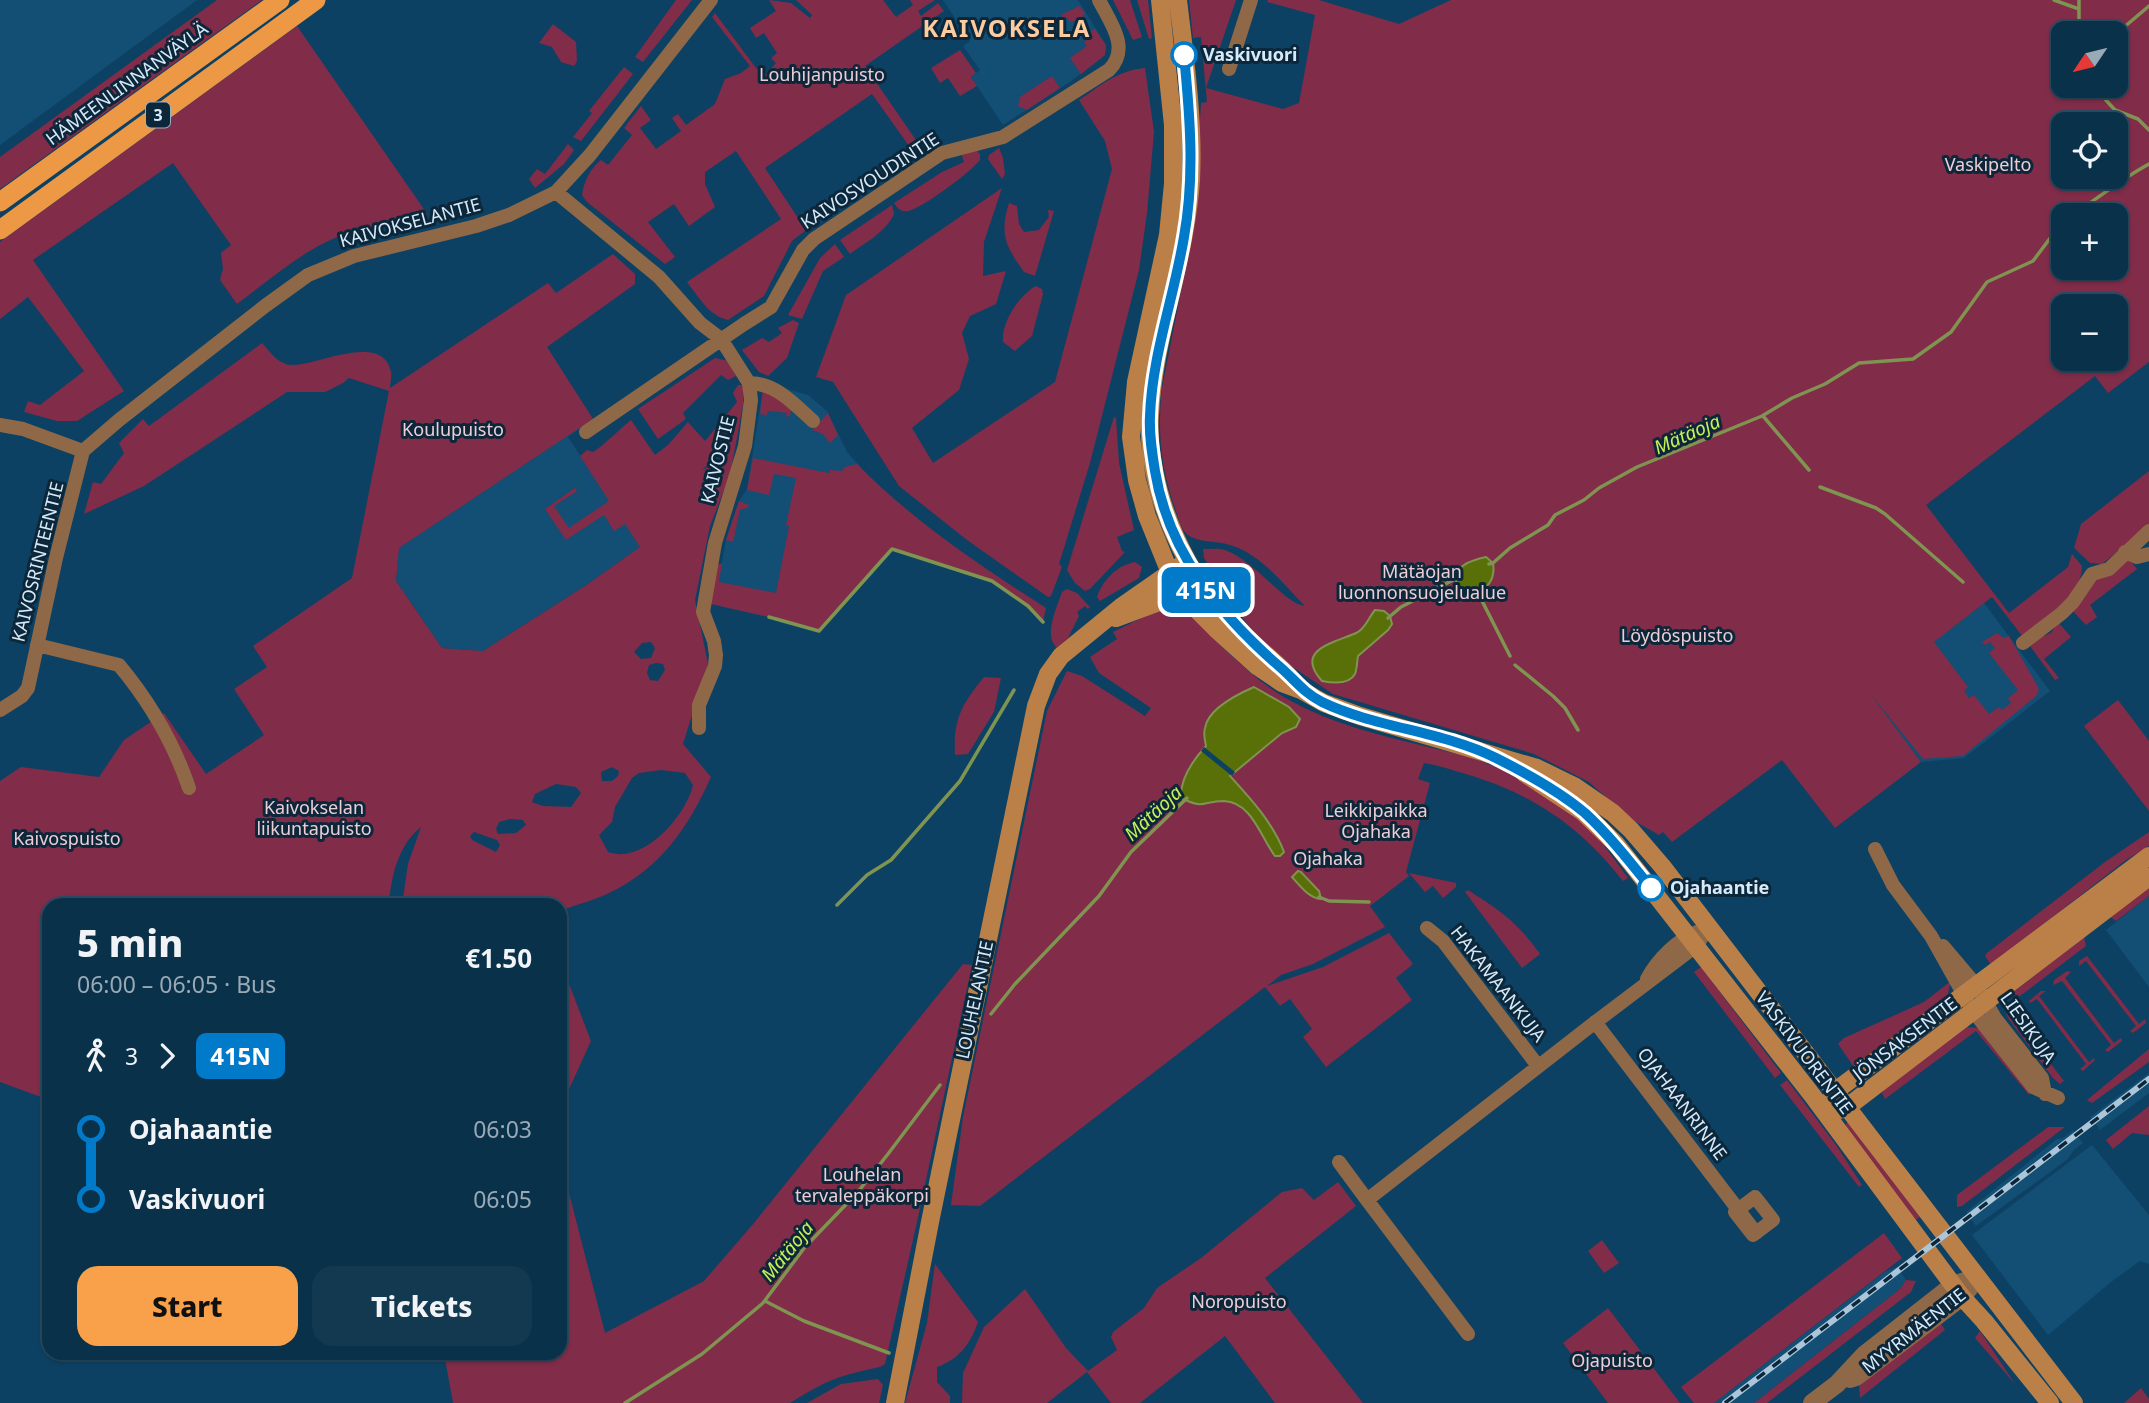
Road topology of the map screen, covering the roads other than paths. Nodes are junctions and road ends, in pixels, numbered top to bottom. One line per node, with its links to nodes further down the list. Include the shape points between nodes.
1 (280, 0): 10 (highway, HÄMEENLINNANVÄYLÄ / 3)
2 (316, 0): 11 (highway, 3)
3 (711, 0): 9 (street, KAIVOKSELANTIE)
4 (1099, 0): 12 (street, KAIVOSVOUDINTIE, via 1120,45 1109,70 1003,137 942,153 822,233 803,250 771,307)
5 (1160, 0): 22 (main road, VASKIVUORENTIE, via 1173,125 1173,184 1168,235 1136,382 1131,437 1136,480)
6 (1178, 0): 21 (main road, VASKIVUORENTIE, via 1190,109 1191,180 1150,417 1160,496)
7 (1251, 0): 8 (street)
8 (1229, 69)
9 (556, 192): 12 (street, via 647,265); 17 (street, KAIVOKSELANTIE, via 509,215 354,256 308,275)
10 (0, 202)
11 (0, 230)
12 (721, 339): 13 (street); 16 (street, KAIVOSVOUDINTIE)
13 (749, 383): 14 (street, via 778,390); 30 (street, KAIVOSTIE, via 751,408 745,446 715,543 703,612 716,655 699,705)
14 (813, 421)
15 (0, 425): 17 (street)
16 (586, 432)
17 (83, 451): 27 (street, KAIVOSRINTEENTIE)
18 (2149, 531): 19 (street)
19 (2125, 552): 20 (street, via 2137,557); 26 (street, via 2109,569 2092,574 2073,602)
20 (2149, 554)
21 (1187, 561): 22 (main road, LOUHELANTIE); 23 (main road, VASKIVUORENTIE)
22 (1170, 572): 24 (main road, VASKIVUORENTIE); 25 (main road, LOUHELANTIE)
23 (1200, 582): 24 (main road, LOUHELANTIE); 28 (main road, VASKIVUORENTIE)
24 (1183, 593): 25 (main road, LOUHELANTIE); 28 (main road, VASKIVUORENTIE, via 1257,666)
25 (1103, 623): 53 (main road, LOUHELANTIE, via 1061,656 1048,674 1036,706)
26 (2023, 643)
27 (37, 645): 29 (street, KAIVOSRINTEENTIE, via 28,688); 32 (street, via 119,665 162,727)
28 (1301, 690): 31 (main road, VASKIVUORENTIE, via 1360,716)
29 (0, 710)
30 (699, 728)
31 (1493, 757): 36 (main road, VASKIVUORENTIE, via 1537,768 1613,813 1645,844); 38 (main road, VASKIVUORENTIE, via 1583,812 1616,844)
32 (189, 788)
33 (1875, 849): 39 (street, LIESIKUJA, via 1893,885)
34 (2149, 856): 39 (main road, JÖNSAKSENTIE)
35 (2149, 877): 40 (main road, JÖNSAKSENTIE)
36 (1709, 927): 38 (street); 43 (main road, VASKIVUORENTIE)
37 (1427, 928): 42 (street, HAKAMAANKUJA, via 1443,941)
38 (1692, 941): 41 (street, via 1653,968 1645,983); 46 (main road, VASKIVUORENTIE)
39 (1970, 990): 40 (street, LIESIKUJA); 43 (main road, JÖNSAKSENTIE)
40 (1980, 1006): 44 (street, LIESIKUJA, via 2033,1087); 45 (main road, JÖNSAKSENTIE)
41 (1595, 1021): 42 (street); 49 (street, OJAHAANRINNE)
42 (1538, 1066): 48 (street)
43 (1834, 1093): 45 (main road, VASKIVUORENTIE); 46 (main road, JÖNSAKSENTIE)
44 (2051, 1096)
45 (1846, 1108): 46 (main road, JÖNSAKSENTIE); 50 (main road, VASKIVUORENTIE)
46 (1825, 1113): 51 (main road, VASKIVUORENTIE)
47 (1339, 1162): 48 (street)
48 (1367, 1200): 52 (street)
49 (1738, 1210): 49 (street, OJAHAANRINNE, via 1756,1233 1773,1220 1755,1197)
50 (1977, 1277): 51 (street, MYYRMÄENTIE); 56 (main road, VASKIVUORENTIE)
51 (1958, 1291): 54 (street, MYYRMÄENTIE, via 1865,1354); 55 (main road, VASKIVUORENTIE)
52 (1468, 1334)
53 (895, 1403)
54 (1812, 1403)
55 (2050, 1403)
56 (2074, 1403)

